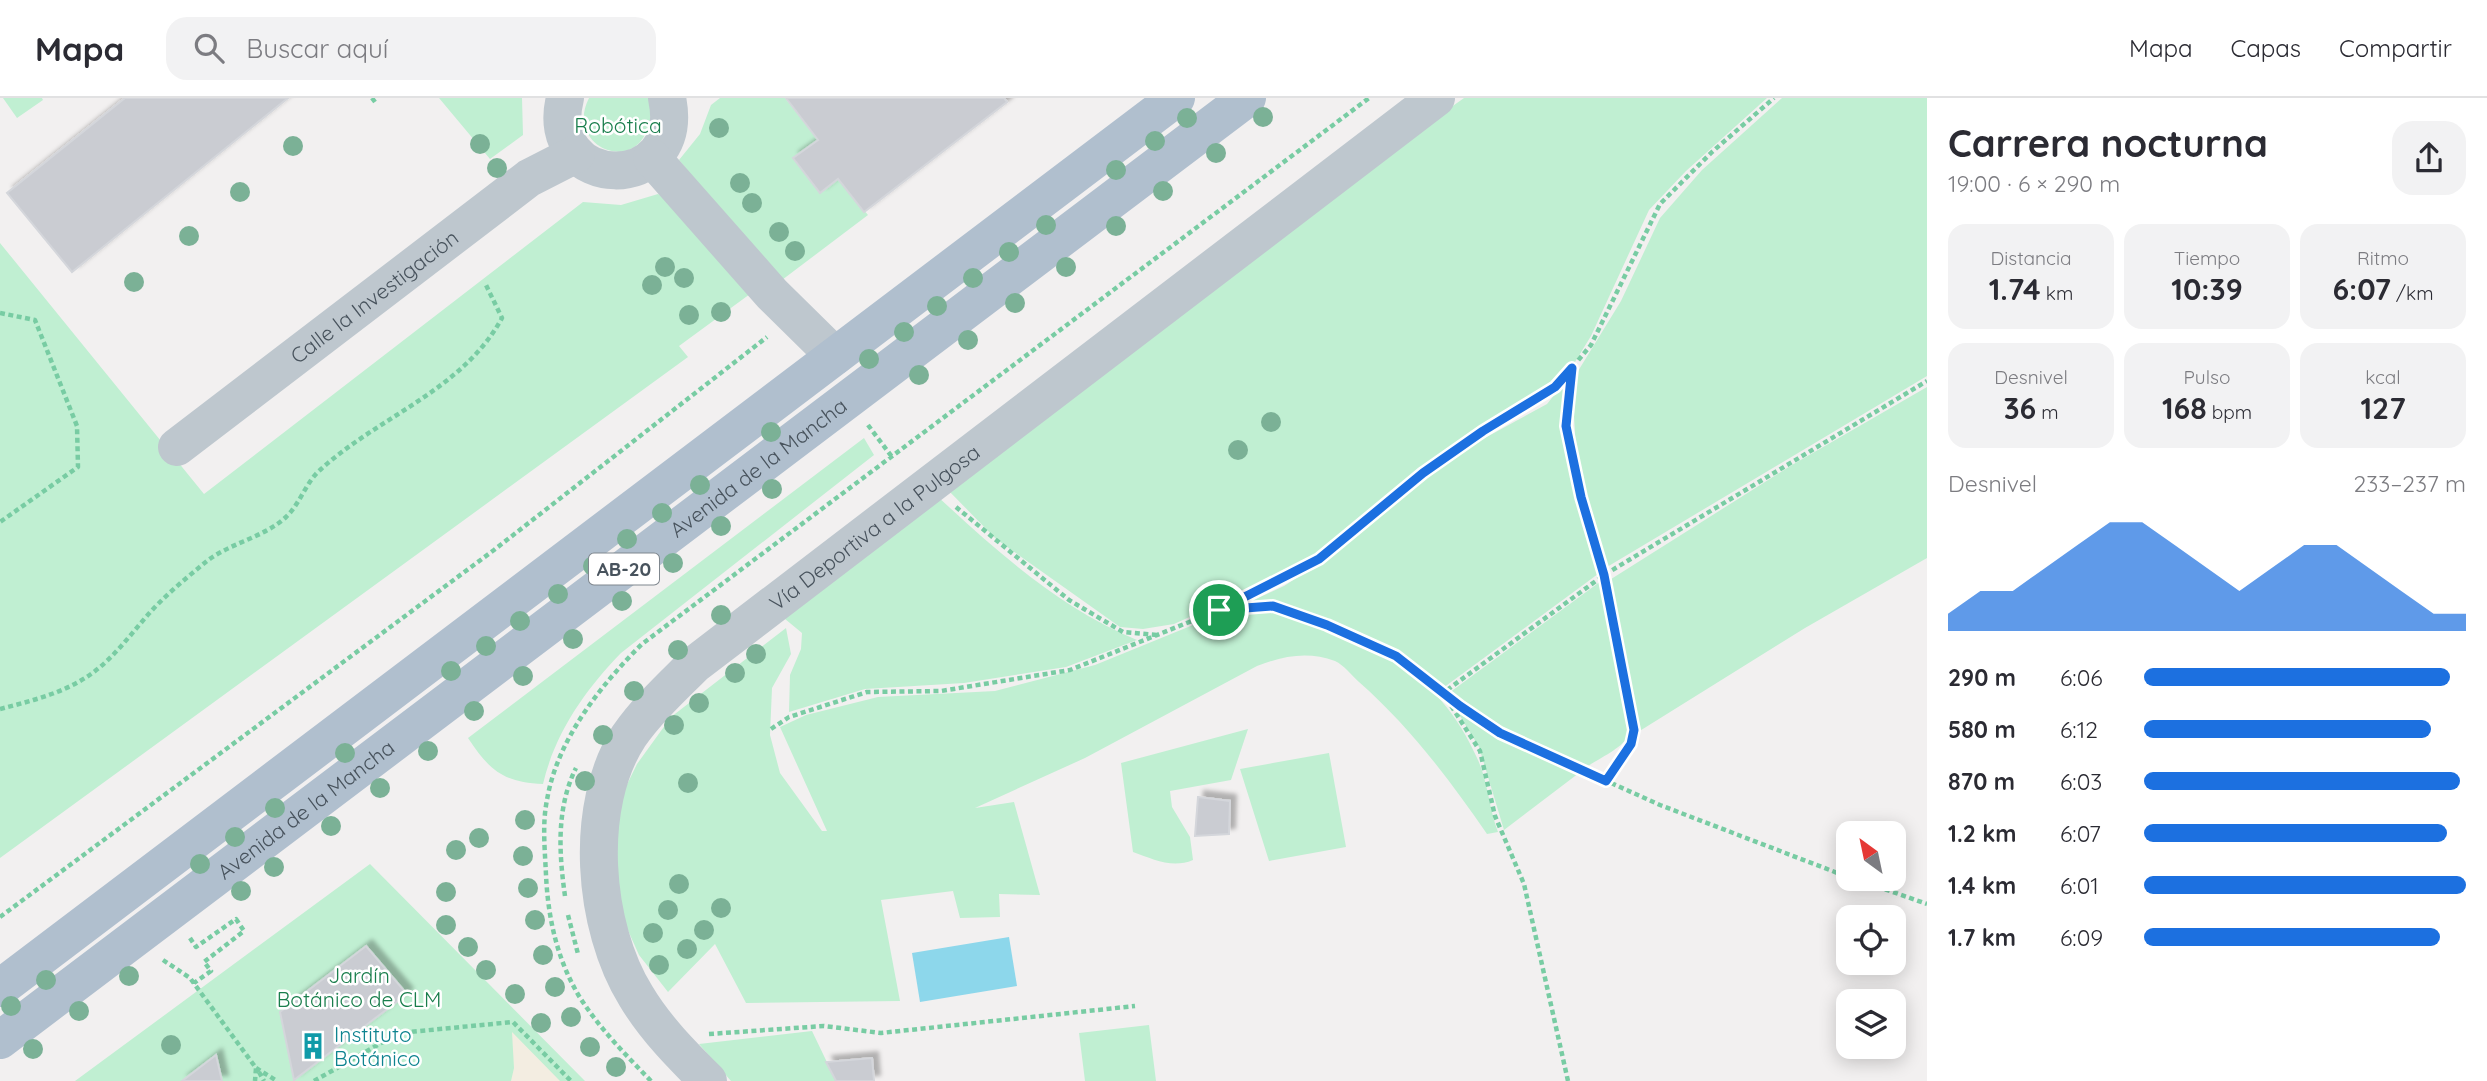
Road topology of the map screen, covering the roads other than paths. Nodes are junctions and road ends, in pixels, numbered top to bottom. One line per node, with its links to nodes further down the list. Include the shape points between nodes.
1 (565, 98): 6 (street, via 563,128)
2 (667, 98): 7 (street, via 669,130)
3 (1176, 98): 8 (main road, Avenida de la Mancha / AB-20)
4 (1247, 98): 11 (main road, Avenida de la Mancha / AB-20, via 144,951)
5 (1436, 98): 12 (street, Vía Deportiva a la Pulgosa, via 694,665 629,737 615,766 602,814 599,842 608,931 636,997 671,1044)
6 (576, 154): 7 (street, via 589,165 622,172); 9 (street, Calle la Investigación, via 529,178)
7 (652, 158): 8 (street, via 772,294)
8 (835, 356): 10 (main road, Avenida de la Mancha / AB-20)
9 (177, 447)
10 (0, 988)
11 (0, 1040)
12 (708, 1081)

